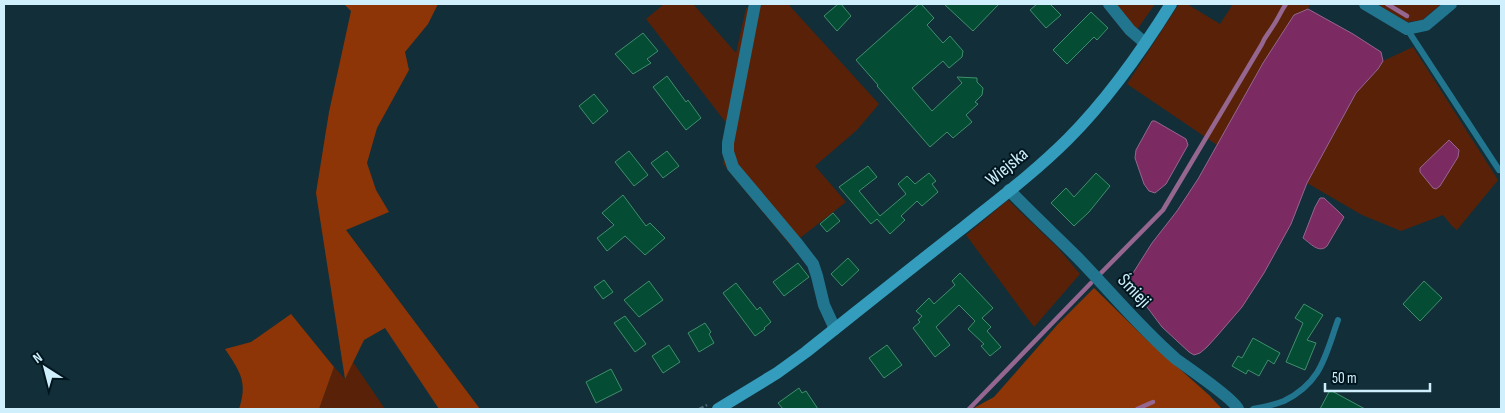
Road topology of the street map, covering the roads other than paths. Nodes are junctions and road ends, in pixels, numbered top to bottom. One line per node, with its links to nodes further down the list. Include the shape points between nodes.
1 (755, 4): 11 (street, via 730,135 731,164 813,264 824,305)
2 (1109, 4): 7 (street)
3 (1171, 4): 7 (street, Wiejska)
4 (1366, 4): 6 (street)
5 (1451, 4): 6 (street, via 1426,24)
6 (1407, 29): 8 (lane)
7 (1145, 43): 9 (street, Wiejska, via 1086,120)
8 (1499, 170)
9 (1009, 190): 11 (street, Wiejska); 13 (street, Śmieji, via 1146,331)
10 (1338, 320): 14 (lane, via 1315,377 1284,401)
11 (835, 329): 12 (street, Wiejska, via 776,373)
12 (716, 405)
13 (1238, 409)
14 (1253, 409)

